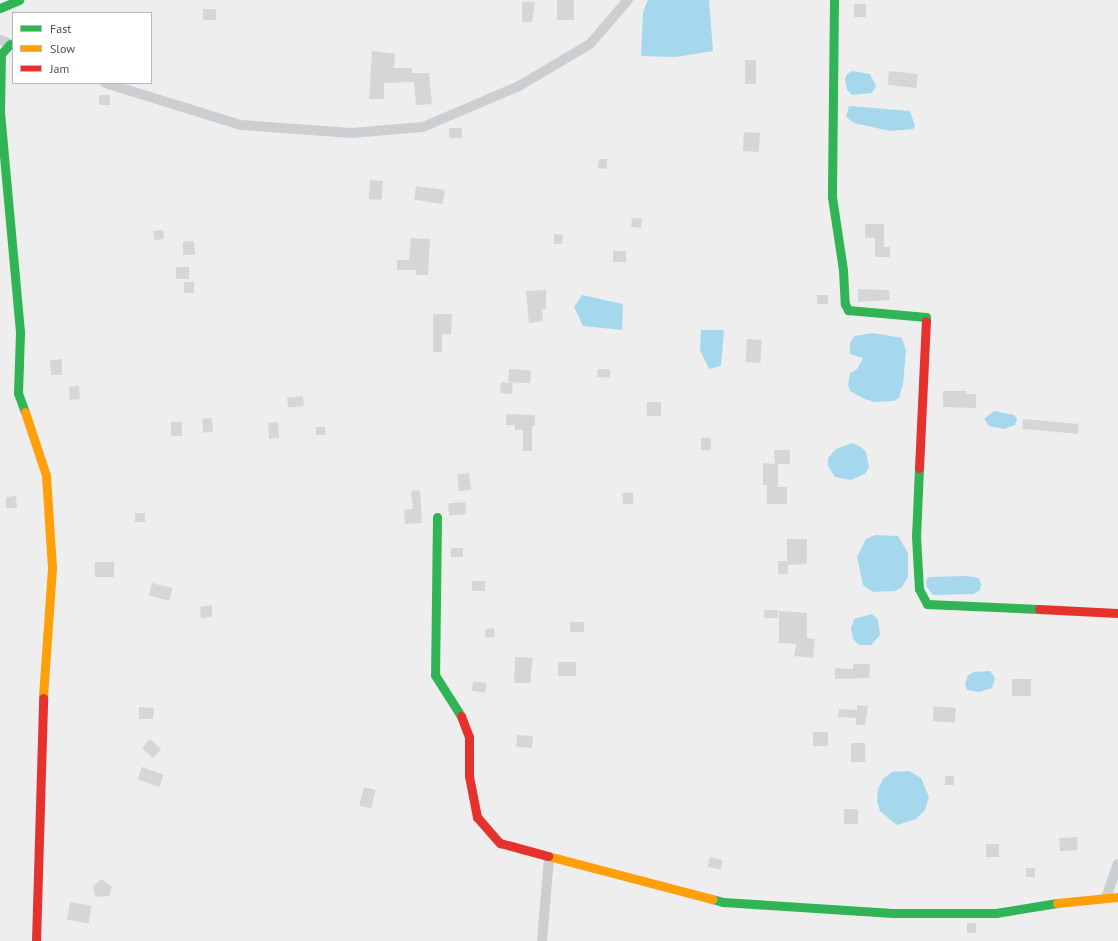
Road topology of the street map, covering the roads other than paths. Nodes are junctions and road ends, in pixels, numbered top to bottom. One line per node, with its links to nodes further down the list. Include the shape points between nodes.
1 (19, 0): 4 (street)
2 (628, 0): 7 (street, via 590,44 519,86 423,127 352,133 241,125)
3 (834, 0): 9 (street, via 832,197 843,270 844,304 848,310 926,317 916,536 920,589 927,604)
4 (0, 8)
5 (0, 40): 6 (street)
6 (11, 44): 14 (street, via 1,54 0,112 20,333 18,393 46,476 52,568 43,697)
7 (108, 84)
8 (437, 517): 10 (street, via 434,675 461,716 469,737 469,776 477,817 500,843)
9 (1118, 613)
10 (549, 857): 13 (street, via 724,902 893,913 996,913 1082,899); 15 (street)
11 (1118, 864): 13 (street)
12 (1118, 897): 13 (street)
13 (1106, 898)
14 (36, 941)
15 (542, 941)

